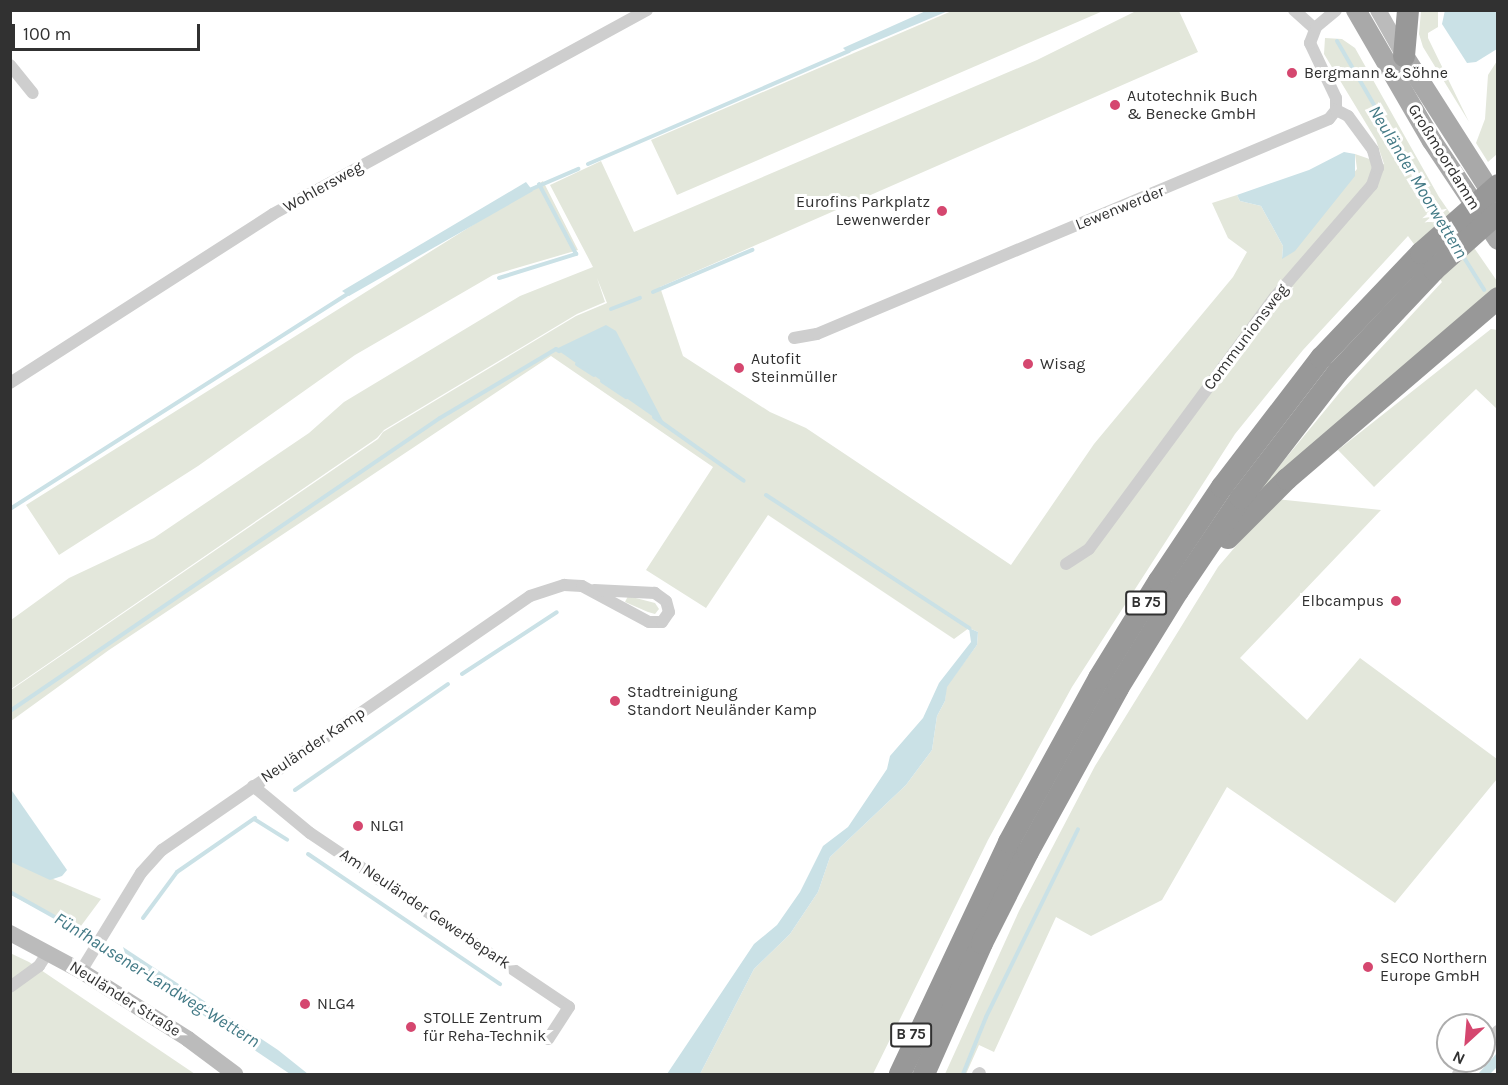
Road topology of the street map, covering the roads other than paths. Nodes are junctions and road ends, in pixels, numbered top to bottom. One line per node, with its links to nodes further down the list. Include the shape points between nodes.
1 (646, 10): 20 (street, Wohlersweg, via 273,214)
2 (1294, 10): 7 (street)
3 (1355, 10): 6 (street); 15 (main road, Großmoordamm, via 1432,141)
4 (1378, 10): 8 (main road, Großmoordamm)
5 (1408, 10): 8 (highway)
6 (1335, 12): 7 (street)
7 (1315, 29): 11 (street, via 1311,49 1333,90)
8 (1404, 56): 13 (main road, Großmoordamm)
9 (10, 65): 10 (street)
10 (33, 93)
11 (1336, 110): 19 (street, Lewenwerder, via 1324,122 1208,171 817,334); 21 (street, Communionsweg, via 1348,116 1373,150 1378,168 1372,185 1275,297 1094,543)
12 (1497, 185): 16 (highway, B 75, bridge)
13 (1497, 203)
14 (1497, 213): 16 (highway, B 75, bridge)
15 (1497, 240)
16 (1427, 261): 23 (highway, B 75, via 1241,498); 29 (highway, B 75, via 1321,358 1222,487 1159,581 1047,771)
17 (1497, 298): 18 (highway, B 75)
18 (1487, 315): 23 (highway, B 75, via 1287,478)
19 (794, 338)
20 (10, 383)
21 (1066, 564)
22 (594, 590): 22 (street, Neuländer Kamp, via 649,622 662,622 669,612 666,601 655,593); 24 (street, Neuländer Kamp, via 564,585 530,597)
23 (1178, 591): 34 (highway, B 75, via 1118,688 1033,842 982,943)
24 (252, 786): 27 (street, Neuländer Kamp, via 152,859); 30 (street, Am Neuländer Gewerbepark, via 310,833 569,1007)
25 (10, 933): 26 (main road, Neuländer Straße)
26 (48, 952): 27 (main road, Neuländer Straße); 28 (street, via 39,966)
27 (81, 971): 31 (main road, Neuländer Straße)
28 (10, 987)
29 (934, 996): 32 (highway, B 75); 33 (highway, B 75)
30 (548, 1039)
31 (235, 1074)
32 (889, 1074)
33 (900, 1074)
34 (924, 1074)

